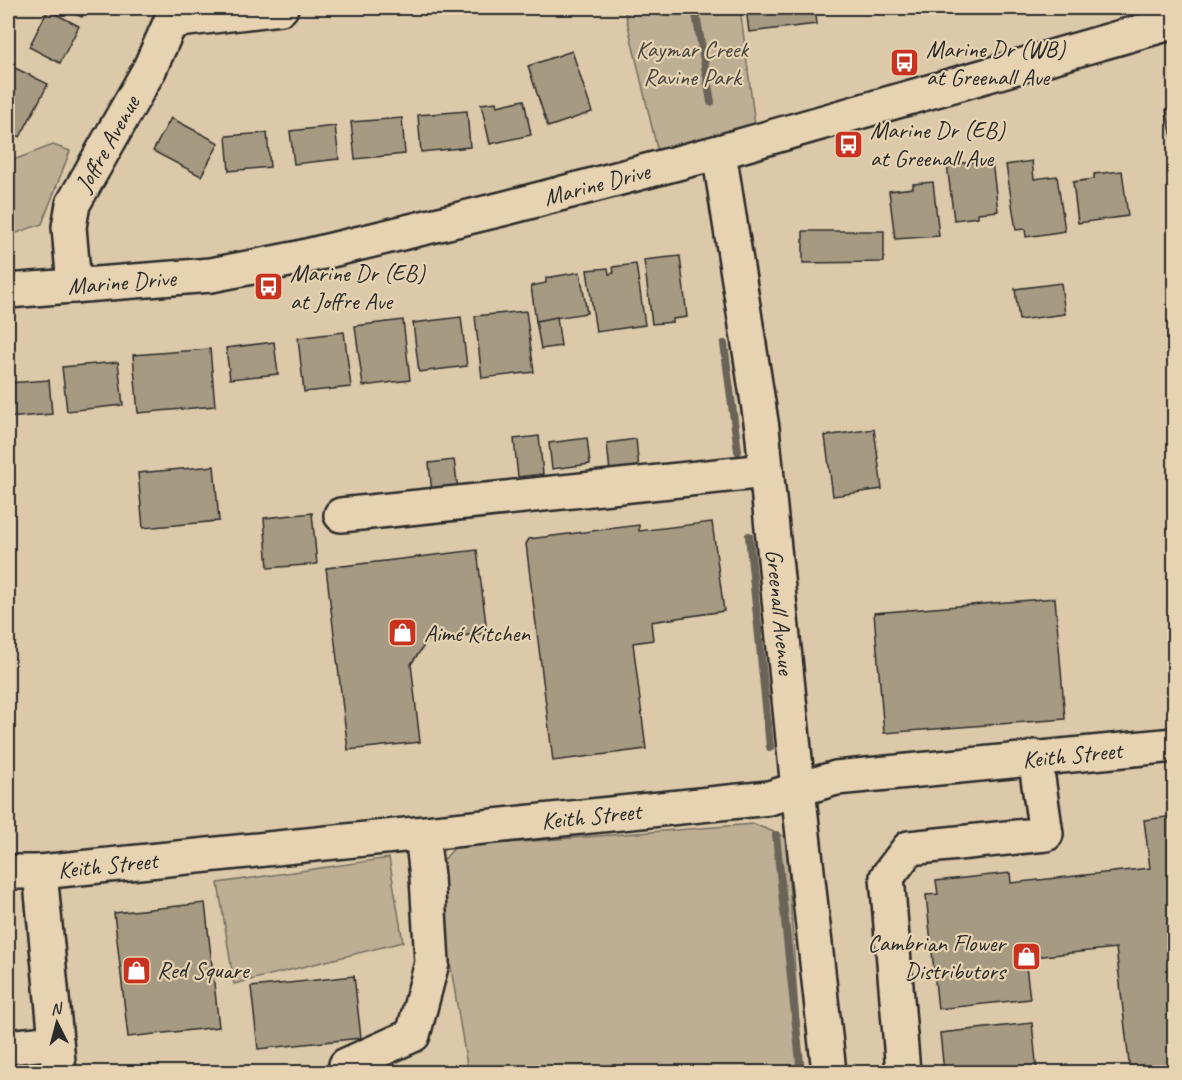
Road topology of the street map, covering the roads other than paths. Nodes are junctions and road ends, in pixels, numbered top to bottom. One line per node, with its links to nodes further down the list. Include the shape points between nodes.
1 (281, 8): 2 (street)
2 (172, 14): 5 (street, Joffre Avenue, via 149,70 73,204 69,227)
3 (1174, 22): 4 (street, Marine Drive)
4 (719, 152): 5 (street, Marine Drive, via 294,259 211,275); 7 (street, Greenall Avenue)
5 (74, 286): 6 (street, Marine Drive)
6 (8, 291)
7 (766, 471): 8 (street); 11 (street, Greenall Avenue)
8 (341, 515)
9 (1174, 745): 10 (street, Keith Street)
10 (1035, 757): 11 (street, Keith Street, via 836,778); 19 (street, via 1046,834 909,848 887,877)
11 (798, 789): 12 (street, Keith Street, via 768,798); 18 (street, Greenall Avenue)
12 (424, 850): 14 (street, Keith Street); 17 (street, via 432,963 412,1035)
13 (8, 872): 14 (street, Keith Street)
14 (40, 872): 16 (street)
15 (8, 1047): 16 (street)
16 (58, 1057)
17 (346, 1065)
18 (829, 1072)
19 (903, 1072)

